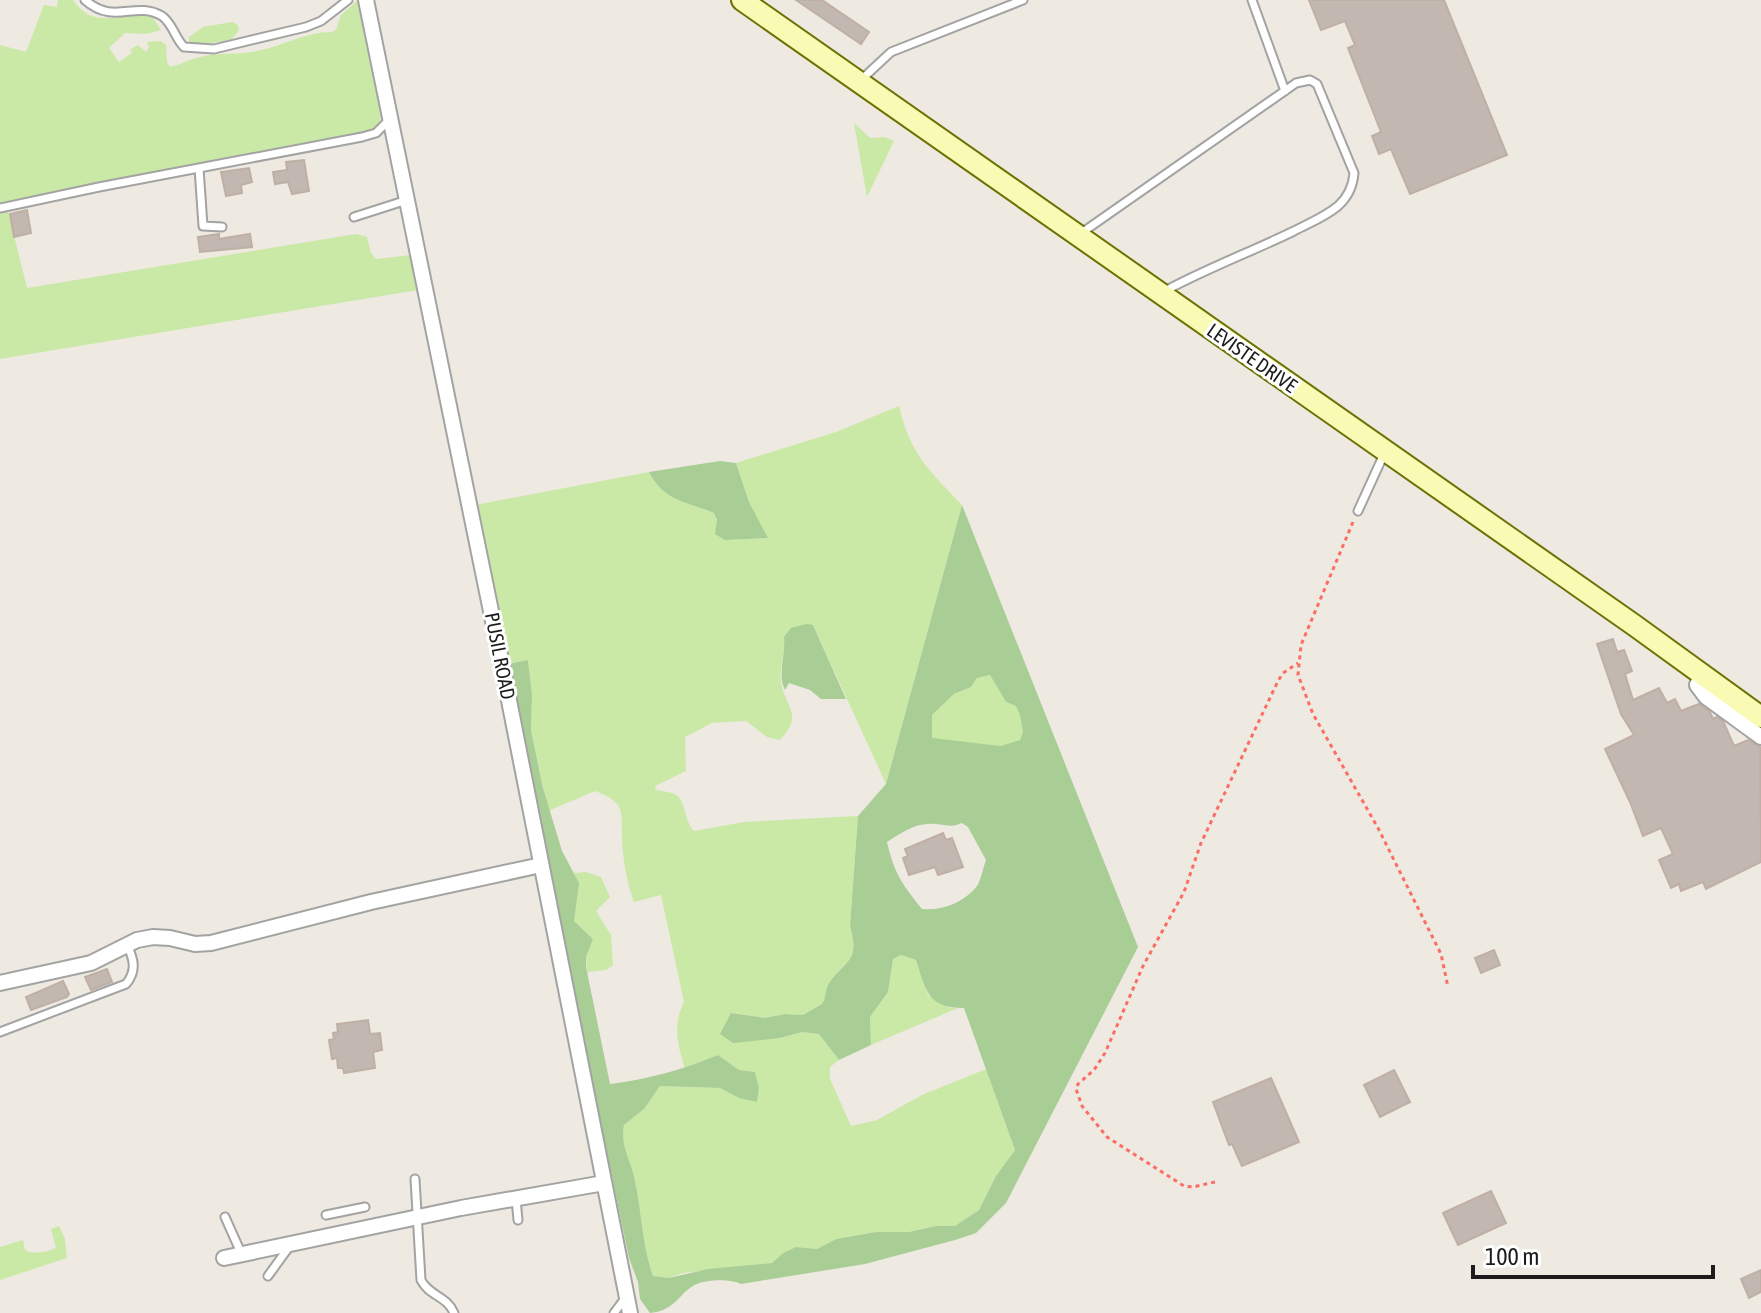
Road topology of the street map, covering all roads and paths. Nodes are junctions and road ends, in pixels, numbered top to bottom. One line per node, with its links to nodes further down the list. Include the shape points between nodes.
1 (85, 0): 2 (lane, via 99,11 156,13 170,23 184,47 206,50 306,27)
2 (348, 0)
3 (366, 0): 9 (street, PUSIL ROAD)
4 (742, 0): 7 (main road, LEVISTE DRIVE)
5 (1023, 0): 7 (lane, via 891,52)
6 (1252, 0): 8 (lane)
7 (859, 82): 15 (main road, LEVISTE DRIVE)
8 (1285, 91): 15 (lane); 16 (lane, via 1303,80 1317,84 1352,163 1350,190 1325,215)
9 (390, 119): 10 (lane, via 368,136); 11 (street, PUSIL ROAD)
10 (199, 168): 12 (lane); 14 (lane, via 203,226)
11 (407, 200): 13 (lane); 23 (street, PUSIL ROAD)
12 (0, 208)
13 (354, 217)
14 (222, 227)
15 (1078, 235): 16 (main road, LEVISTE DRIVE)
16 (1161, 293): 17 (main road, LEVISTE DRIVE)
17 (1385, 452): 18 (lane); 20 (main road, LEVISTE DRIVE)
18 (1358, 511): 19 (path)
19 (1298, 663): 26 (path, via 1308,704 1441,954); 29 (path, via 1278,681 1105,1053 1076,1089 1082,1106 1121,1148 1184,1186)
20 (1702, 674): 21 (main road, LEVISTE DRIVE); 22 (street, via 1697,685 1706,697)
21 (1761, 717)
22 (1761, 737)
23 (541, 865): 24 (street, via 211,943 161,936); 30 (street, PUSIL ROAD)
24 (127, 945): 25 (street, via 91,963); 27 (lane, via 134,965 126,984)
25 (0, 983)
26 (1448, 987)
27 (0, 1032)
28 (415, 1179): 36 (lane)
29 (1215, 1182)
30 (604, 1183): 31 (street); 43 (street, PUSIL ROAD)
31 (516, 1199): 36 (street, via 487,1198); 37 (lane)
32 (365, 1207): 33 (lane)
33 (345, 1211): 34 (lane); 38 (lane)
34 (326, 1215)
35 (225, 1217): 40 (lane)
36 (416, 1218): 38 (street); 44 (lane, via 421,1280)
37 (518, 1220)
38 (354, 1232): 39 (street)
39 (290, 1245): 40 (street); 42 (lane)
40 (242, 1255): 41 (street)
41 (224, 1258)
42 (268, 1276)
43 (627, 1296): 45 (lane); 46 (street, PUSIL ROAD)
44 (454, 1313)
45 (614, 1313)
46 (630, 1313)

